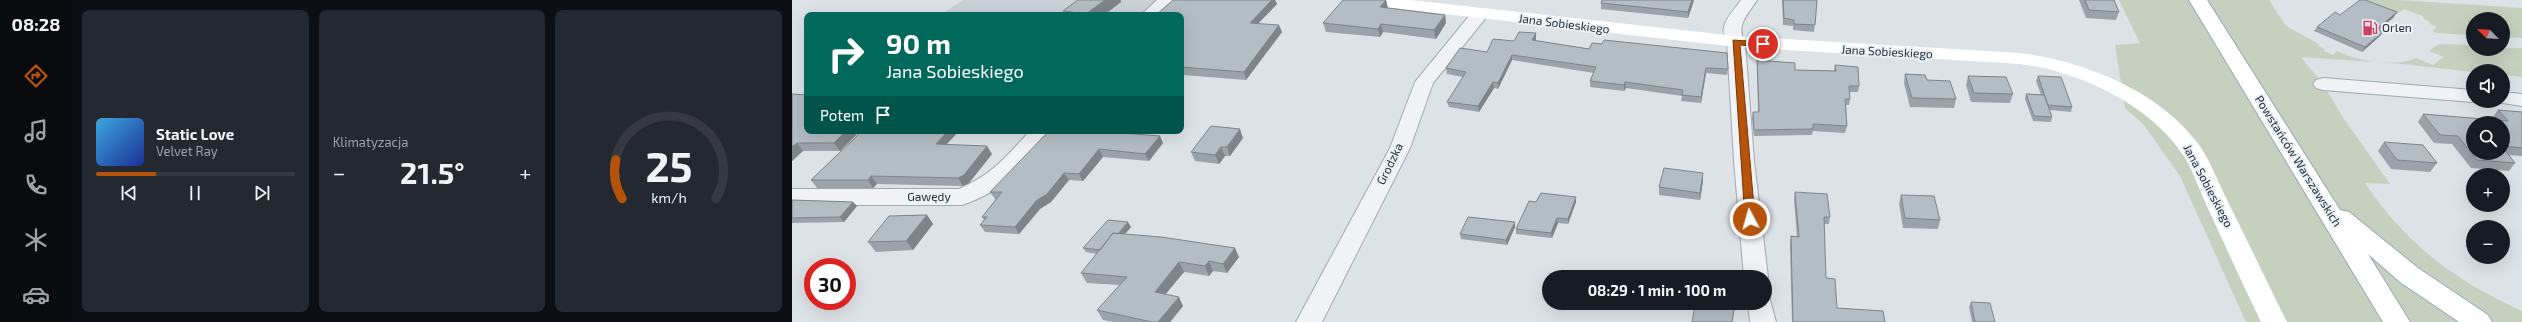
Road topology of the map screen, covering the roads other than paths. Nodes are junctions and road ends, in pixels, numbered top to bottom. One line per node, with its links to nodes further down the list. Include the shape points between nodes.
1 (1167, 0): 6 (street)
2 (1366, 0): 5 (street, Jana Sobieskiego)
3 (1749, 0): 8 (street, via 1732,26 1731,34)
4 (2198, 0): 15 (street, Powstańców Warszawskich)
5 (1414, 3): 7 (street, Jana Sobieskiego)
6 (1153, 12)
7 (1480, 14): 8 (street, Jana Sobieskiego); 18 (street, Grodzka, via 1424,82 1400,148)
8 (1736, 42): 16 (street, via 1744,161); 20 (street, Jana Sobieskiego, via 2020,59 2060,66 2104,81 2171,126 2191,149)
9 (2323, 84): 10 (street)
10 (2466, 95)
11 (2510, 99): 12 (street)
12 (2522, 100)
13 (1038, 134): 14 (street, Gawędy, via 990,184 962,198)
14 (792, 197)
15 (2326, 206): 21 (street, Powstańców Warszawskich); 22 (street, via 2409,275)
16 (1755, 270)
17 (1761, 310): 19 (street)
18 (1309, 322)
19 (1763, 322)
20 (2274, 322)
21 (2398, 322)
22 (2478, 322)

